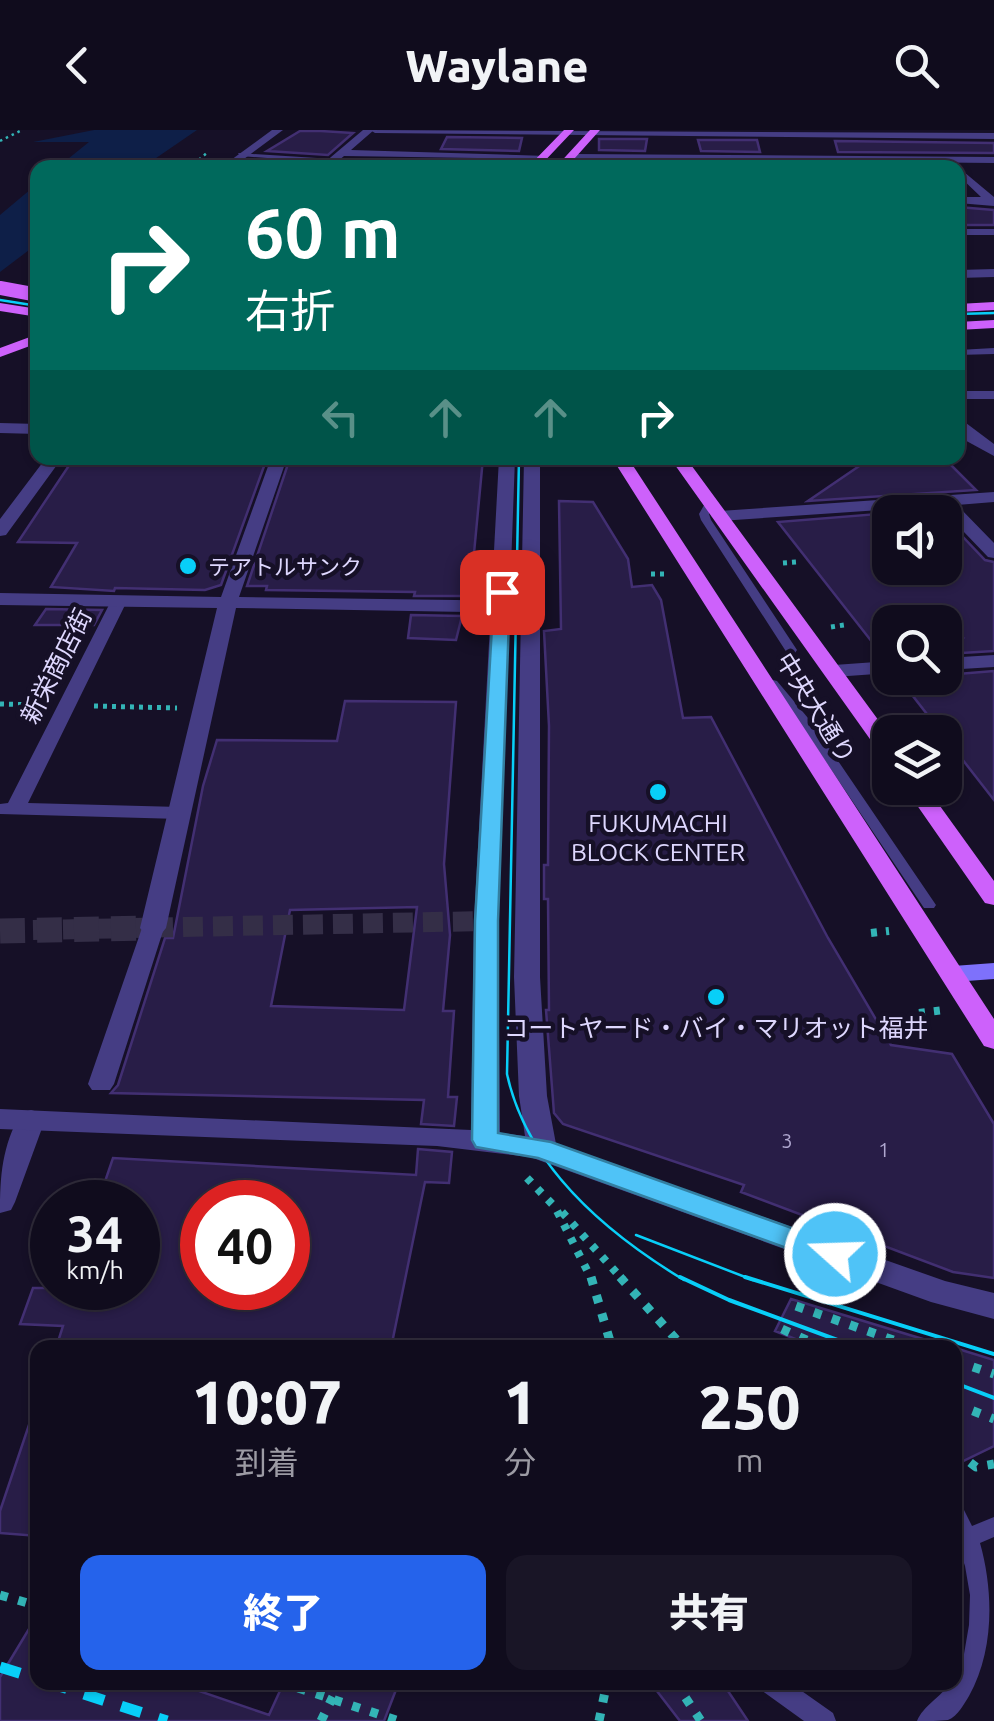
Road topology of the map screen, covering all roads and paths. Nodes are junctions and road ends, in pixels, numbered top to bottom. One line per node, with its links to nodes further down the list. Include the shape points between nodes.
1 (22, 130): 12 (path)
2 (278, 130): 14 (street)
3 (372, 130): 4 (street); 13 (street)
4 (427, 131): 5 (street)
5 (567, 132): 6 (street); 16 (main road)
6 (593, 132): 7 (street); 22 (main road)
7 (667, 132): 8 (street)
8 (770, 133): 9 (street); 23 (street)
9 (871, 133): 11 (street)
10 (988, 134): 11 (street)
11 (920, 136): 24 (street)
12 (0, 140)
13 (344, 153): 15 (street); 19 (street)
14 (240, 154): 17 (street); 18 (lane)
15 (426, 155): 16 (street); 20 (street)
16 (542, 156): 21 (main road)
17 (234, 160)
18 (293, 160)
19 (334, 160)
20 (421, 160)
21 (539, 160)
22 (573, 160)
23 (778, 160)
24 (946, 160)
25 (994, 160): 26 (street)
26 (965, 164)
27 (965, 177): 29 (street)
28 (965, 200): 29 (street)
29 (993, 202)
30 (965, 232): 31 (street)
31 (994, 232)
32 (994, 273): 33 (street)
33 (965, 274)
34 (0, 288): 35 (main road, bridge)
35 (30, 294)
36 (994, 306): 38 (main road)
37 (0, 307): 39 (main road)
38 (965, 308)
39 (30, 315)
40 (30, 319): 43 (main road)
41 (994, 324): 42 (main road)
42 (965, 326)
43 (0, 339)
44 (30, 341): 46 (main road)
45 (994, 351): 47 (lane)
46 (0, 353)
47 (965, 353)
48 (965, 395): 49 (street)
49 (994, 395)
50 (0, 428): 51 (street)
51 (30, 430)
52 (965, 432): 53 (street)
53 (994, 451)
54 (49, 465): 65 (street)
55 (277, 465): 71 (street)
56 (506, 465): 72 (street)
57 (531, 465): 72 (street)
58 (625, 465): 75 (main road, 中央大通り)
59 (683, 465): 63 (main road, 中央大通り)
60 (994, 497): 61 (street)
61 (962, 500)
62 (872, 504): 63 (street)
63 (716, 509): 73 (lane, via 705,510 706,520); 78 (main road, 中央大通り)
64 (962, 519): 66 (street)
65 (0, 531)
66 (994, 552)
67 (651, 574): 68 (path)
68 (664, 575)
69 (0, 598): 70 (street)
70 (119, 601): 71 (street); 80 (street, 新栄商店街)
71 (228, 602): 72 (street); 81 (street)
72 (516, 607): 99 (street, via 486,921); 100 (street, via 526,976)
73 (792, 650)
74 (994, 660): 76 (street)
75 (755, 663): 87 (lane, via 810,726); 92 (main road, 中央大通り)
76 (962, 663)
77 (872, 668): 78 (street)
78 (834, 671): 82 (main road, 中央大通り)
79 (0, 704): 80 (path)
80 (66, 705): 81 (path); 84 (street, 新栄商店街)
81 (203, 709): 85 (street)
82 (872, 725)
83 (928, 805): 86 (main road)
84 (7, 809): 85 (street, 新栄商店街)
85 (180, 813): 88 (street)
86 (994, 898)
87 (929, 905)
88 (153, 928): 96 (street)
89 (898, 930): 90 (path)
90 (871, 933)
91 (994, 971): 92 (main road)
92 (953, 974): 95 (main road, 中央大通り)
93 (945, 1010): 94 (path)
94 (919, 1013)
95 (994, 1040)
96 (101, 1084)
97 (0, 1119): 98 (street)
98 (31, 1120): 99 (street); 102 (street)
99 (485, 1140): 100 (street)
100 (542, 1149): 105 (street)
101 (516, 1176): 103 (path, via 536,1183)
102 (0, 1202)
103 (554, 1204): 107 (path, via 608,1317); 108 (path)
104 (796, 1306): 110 (path)
105 (994, 1306)
106 (782, 1329): 109 (path)
107 (611, 1340)
108 (677, 1340)
109 (806, 1340)
110 (893, 1340)
111 (962, 1363): 112 (path)
112 (994, 1374)
113 (962, 1407): 114 (path)
114 (994, 1420)
115 (962, 1456): 116 (path, via 976,1467)
116 (994, 1464)
117 (962, 1525): 119 (lane)
118 (994, 1527): 119 (lane)
119 (970, 1537): 133 (lane, via 984,1576 985,1642 961,1693)
120 (0, 1595): 121 (path)
121 (30, 1604)
122 (305, 1690): 127 (path)
123 (335, 1690): 127 (path)
124 (606, 1690): 130 (path)
125 (681, 1690): 131 (path)
126 (780, 1690): 132 (lane)
127 (330, 1698): 128 (path); 129 (path)
128 (321, 1721)
129 (399, 1721)
130 (600, 1721)
131 (702, 1721)
132 (824, 1721)
133 (929, 1721)

